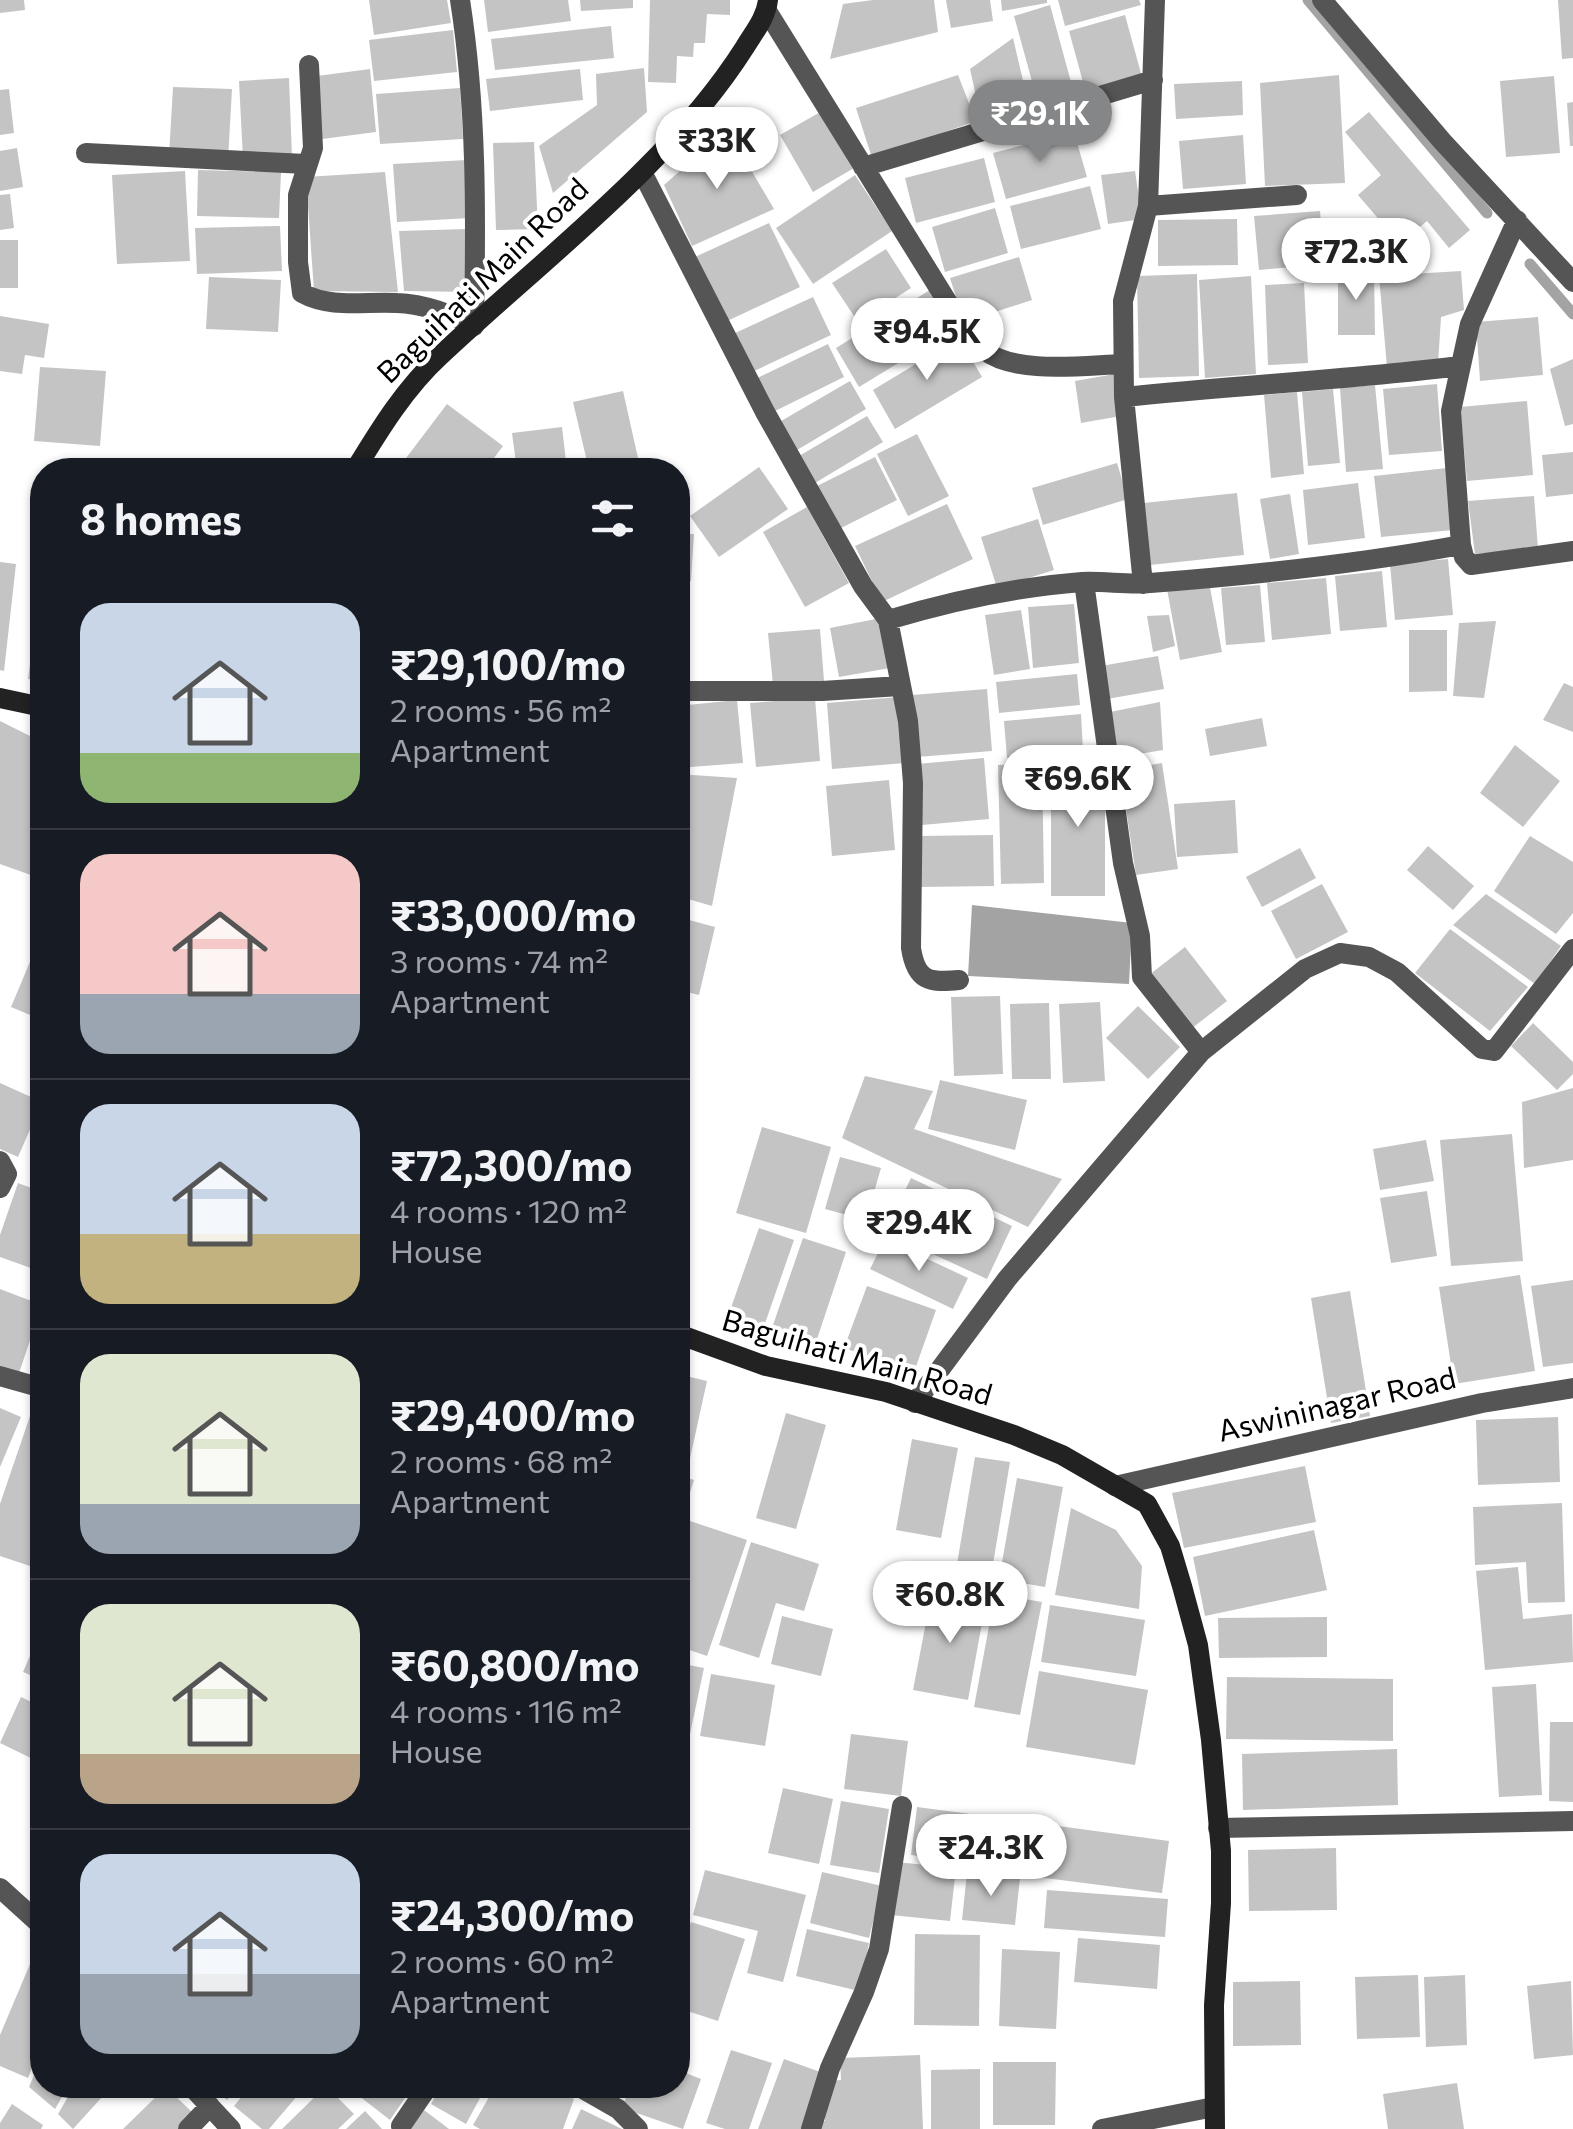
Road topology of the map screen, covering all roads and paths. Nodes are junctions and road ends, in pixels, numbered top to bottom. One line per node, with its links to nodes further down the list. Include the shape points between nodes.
1 (460, 0): 15 (street, via 470,64)
2 (1156, 0): 6 (street)
3 (1322, 0): 13 (street)
4 (768, 6): 9 (street); 10 (street, Baguihati Main Road, via 734,64)
5 (309, 65): 8 (street, via 313,148)
6 (1153, 80): 9 (street); 12 (street)
7 (86, 152): 8 (street)
8 (306, 164): 15 (street, via 298,195 302,293 316,301 441,310)
9 (864, 167): 16 (street, via 963,327 986,352 1053,366)
10 (642, 172): 15 (street, Baguihati Main Road); 24 (street, via 764,412)
11 (1297, 195): 12 (street)
12 (1148, 206): 16 (street, via 1123,301)
13 (1517, 220): 14 (street); 17 (street, via 1470,324)
14 (1571, 276)
15 (474, 326): 19 (street, Baguihati Main Road, via 398,402)
16 (1123, 364): 18 (street)
17 (1460, 366): 18 (street); 20 (street, via 1451,410)
18 (1124, 397): 23 (street)
19 (363, 458)
20 (1460, 544): 21 (street, via 1471,565); 23 (street)
21 (1573, 552)
22 (1084, 582): 23 (street); 24 (street, via 954,601); 31 (street, via 1142,977)
23 (1143, 584)
24 (888, 620): 25 (street)
25 (900, 686): 26 (street); 30 (street, via 912,783 913,965 937,982)
26 (690, 691)
27 (0, 698): 28 (street)
28 (30, 704)
29 (1573, 949): 31 (street, via 1494,1051 1482,1049 1397,972 1369,957 1340,954 1305,970)
30 (959, 980)
31 (1201, 1052): 38 (street, via 1006,1279)
32 (0, 1160): 33 (street, via 7,1174)
33 (0, 1188)
34 (690, 1338): 38 (street, Baguihati Main Road, via 766,1366)
35 (0, 1376): 36 (street)
36 (30, 1385)
37 (1573, 1388): 39 (street, Aswininagar Road)
38 (915, 1403): 39 (street, Baguihati Main Road, via 1014,1435)
39 (1115, 1486): 42 (street, Baguihati Main Road, via 1147,1504 1170,1546 1198,1645)
40 (902, 1806): 54 (street, via 879,1949)
41 (1573, 1821): 42 (street)
42 (1218, 1828): 49 (street, Baguihati Main Road)
43 (0, 1888): 44 (street)
44 (30, 1915)
45 (202, 2098): 48 (street)
46 (421, 2098): 50 (street)
47 (599, 2098): 53 (street)
48 (210, 2106): 51 (street); 52 (street)
49 (1214, 2107): 55 (street); 56 (street, Baguihati Main Road)
50 (401, 2126)
51 (188, 2129)
52 (230, 2129)
53 (638, 2129)
54 (812, 2129)
55 (1102, 2129)
56 (1214, 2129)

